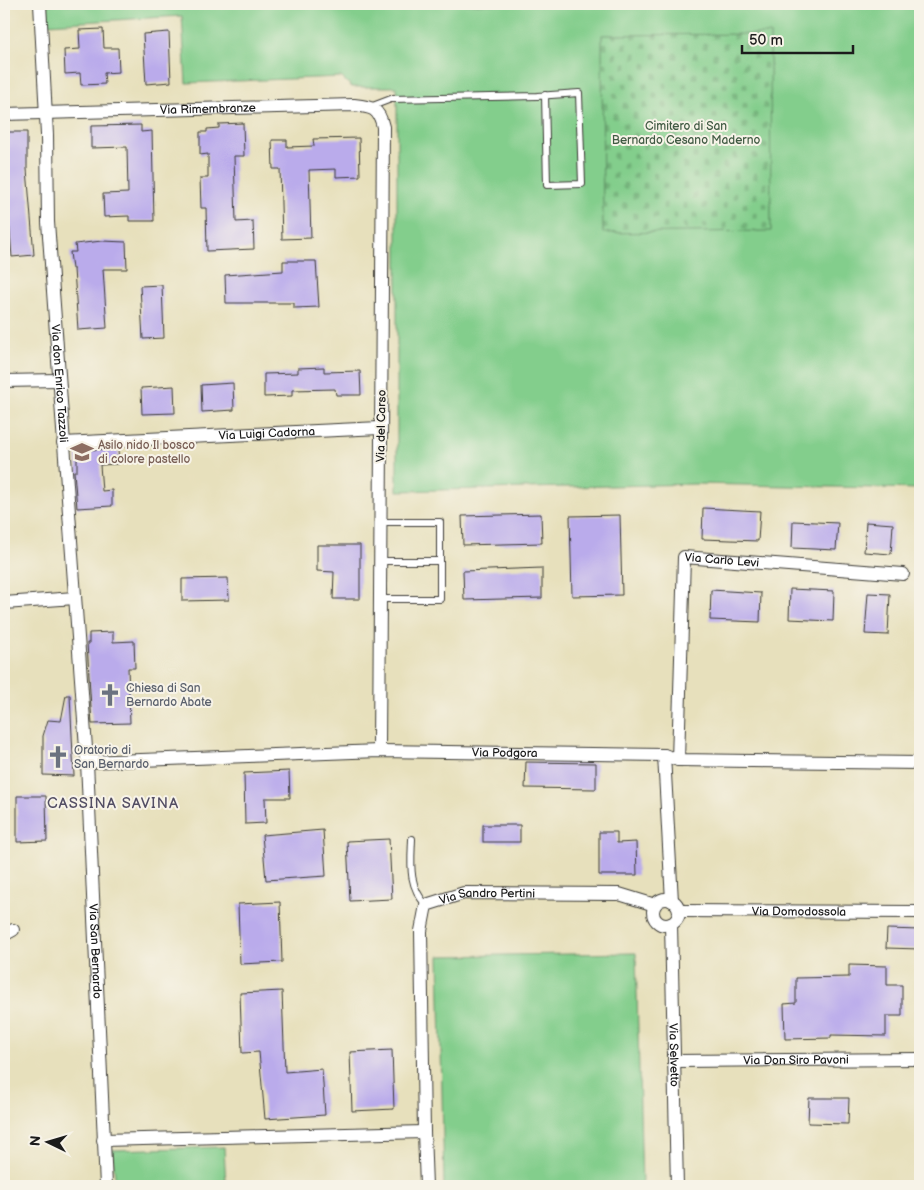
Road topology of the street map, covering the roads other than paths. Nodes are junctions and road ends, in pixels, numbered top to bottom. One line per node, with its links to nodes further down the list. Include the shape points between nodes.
1 (40, 4): 4 (street, Via don Enrico Tazzoli)
2 (545, 95): 2 (lane, via 579,93 582,184 547,185); 3 (lane, via 391,99)
3 (370, 107): 4 (street, Via Rimembranze); 8 (street, Via del Carso, via 380,115 383,127)
4 (45, 112): 5 (street, Via Rimembranze); 6 (street, Via don Enrico Tazzoli)
5 (4, 114)
6 (58, 380): 7 (street); 9 (street, Via don Enrico Tazzoli)
7 (4, 382)
8 (380, 428): 9 (street, Via Luigi Cadorna); 10 (street, Via del Carso)
9 (63, 443): 14 (street, Via don Enrico Tazzoli)
10 (381, 522): 11 (street, Via del Carso); 12 (lane, via 440,522)
11 (380, 561): 12 (lane); 15 (street, Via del Carso)
12 (440, 561): 15 (lane, via 440,599)
13 (903, 574): 19 (street, Via Carlo Levi, via 684,557)
14 (75, 598): 16 (street); 20 (street, Via don Enrico Tazzoli)
15 (380, 600): 17 (street, Via del Carso)
16 (4, 603)
17 (379, 750): 18 (street, Via Podgora); 20 (street, Via Podgora)
18 (664, 755): 19 (street, Via Podgora); 25 (street)
19 (678, 760): 21 (street, Via Podgora)
20 (87, 762): 31 (street, Via San Bernardo)
21 (920, 764)
22 (412, 839): 23 (lane, via 411,879)
23 (426, 905): 24 (street, Via Sandro Pertini, via 464,893 619,894); 30 (street, Via Sandro Pertini, via 421,931)
24 (655, 905): 25 (street, via 662,900); 27 (street, via 653,913 656,920)
25 (675, 906): 26 (street, Via Domodossola); 27 (street, via 677,918)
26 (920, 912)
27 (671, 924): 29 (street, Via Selvetto)
28 (920, 1059): 29 (street, Via Don Siro Pavoni)
29 (674, 1061): 34 (street, Via Selvetto)
30 (424, 1132): 31 (street); 33 (street)
31 (103, 1140): 32 (street, Via San Bernardo)
32 (106, 1186)
33 (426, 1186)
34 (677, 1186)

